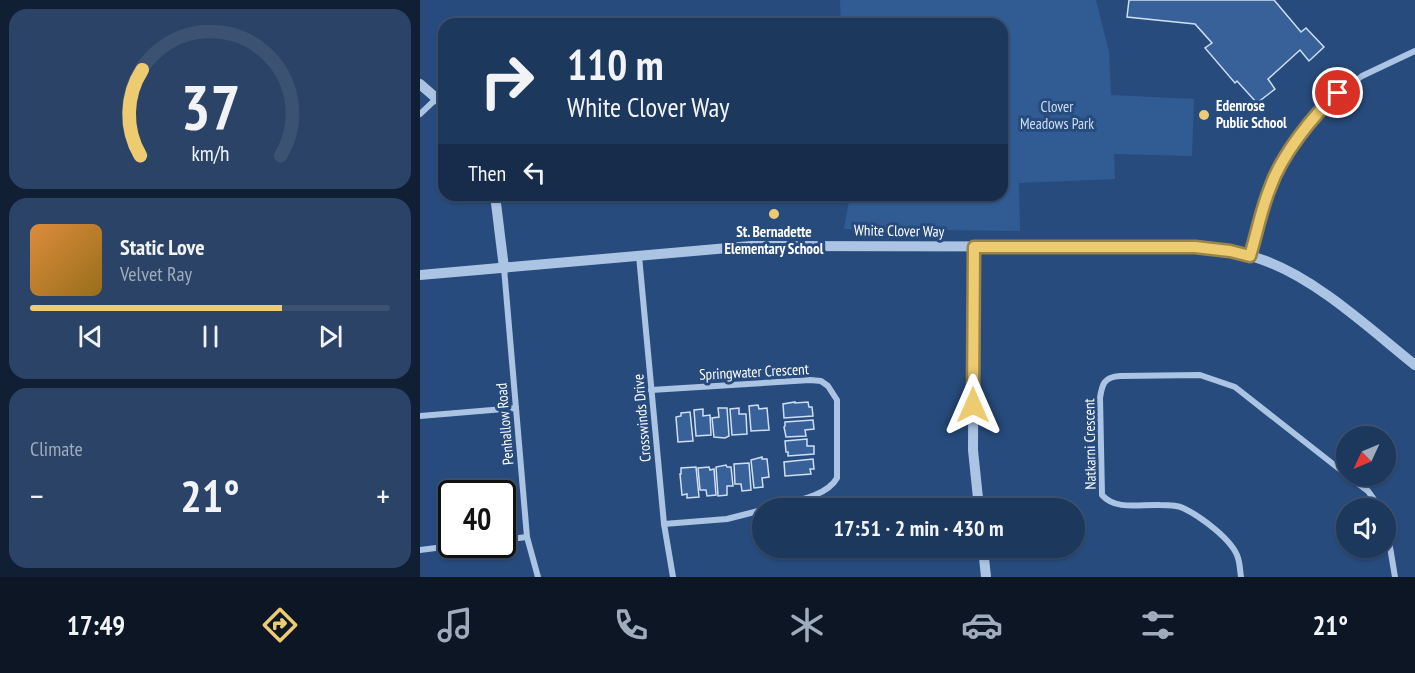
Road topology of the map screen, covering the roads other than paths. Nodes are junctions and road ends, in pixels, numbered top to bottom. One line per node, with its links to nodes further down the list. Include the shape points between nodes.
1 (1415, 51): 9 (street, via 1362,75 1325,105 1270,186)
2 (420, 84): 3 (street)
3 (438, 99)
4 (438, 103): 5 (street)
5 (420, 114)
6 (496, 201): 10 (street)
7 (974, 247): 8 (street, White Clover Way, via 751,246); 9 (street, White Clover Way, via 1195,247); 19 (street, via 973,450)
8 (639, 256): 10 (street, White Clover Way); 13 (street, Crosswinds Drive)
9 (1250, 256): 12 (street, White Clover Way, via 1303,279)
10 (504, 268): 11 (street, White Clover Way); 14 (street, Penhallow Road)
11 (420, 275)
12 (1415, 365)
13 (651, 390): 18 (street, Springwater Crescent, via 821,381 837,400 837,478 824,492); 22 (street, Crosswinds Drive)
14 (516, 408): 15 (street); 23 (street, Penhallow Road)
15 (420, 416)
16 (1336, 466): 32 (street, Natkarni Crescent, via 1235,387 1200,375 1106,379 1100,398 1102,495 1119,505 1182,507 1228,542 1238,557)
17 (1362, 486): 20 (street, Natkarni Crescent)
18 (803, 498)
19 (978, 498)
20 (1373, 498)
21 (752, 512): 22 (street, via 726,519)
22 (664, 524): 30 (street, Crosswinds Drive)
23 (527, 537): 24 (street); 29 (street, Penhallow Road)
24 (516, 538)
25 (438, 548): 26 (street)
26 (420, 550)
27 (984, 558): 31 (street)
28 (1392, 558): 33 (street)
29 (538, 577)
30 (673, 577)
31 (986, 577)
32 (1241, 577)
33 (1395, 577)

